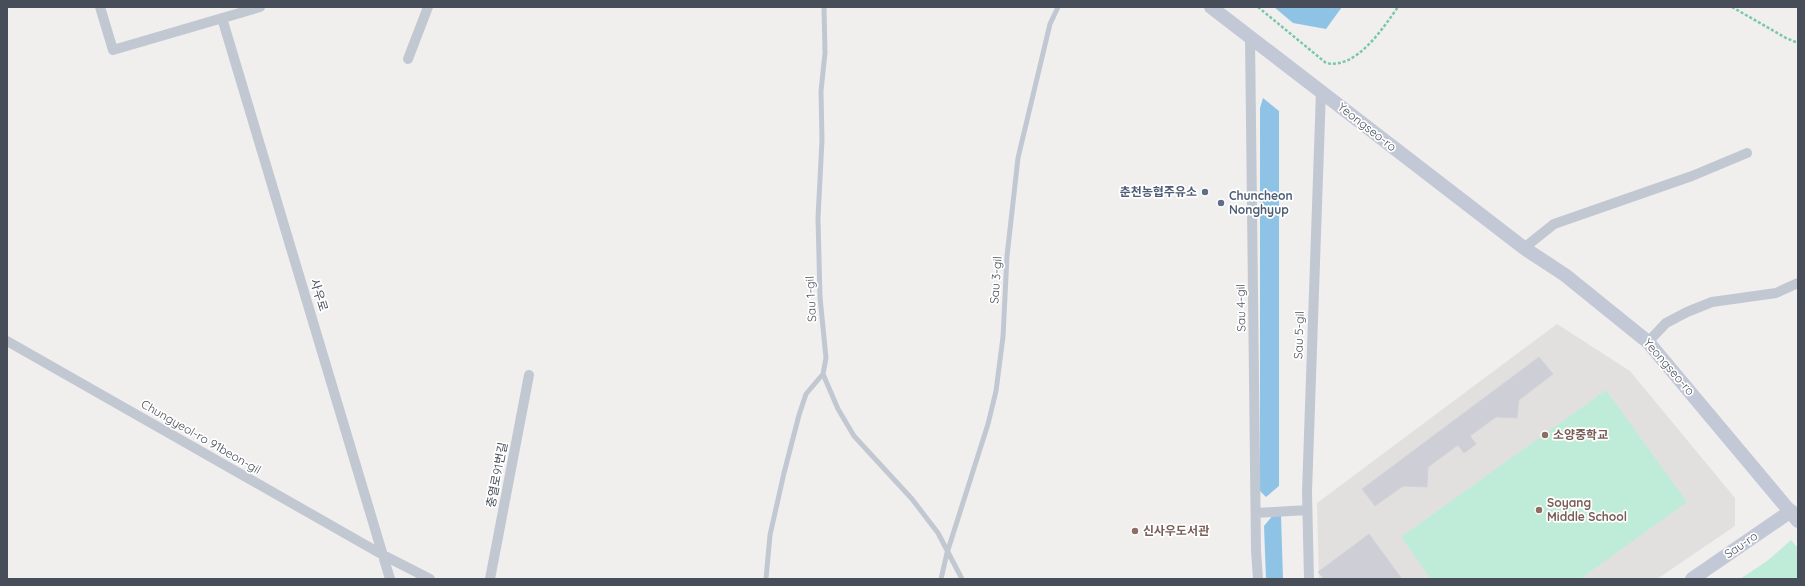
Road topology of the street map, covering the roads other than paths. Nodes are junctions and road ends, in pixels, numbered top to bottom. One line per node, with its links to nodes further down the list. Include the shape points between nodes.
1 (100, 7): 7 (street, via 113,50)
2 (260, 7): 7 (street)
3 (428, 7): 9 (street)
4 (824, 7): 16 (lane, Sau 1-gil, via 826,53 821,91 822,140 818,218 820,297 826,358)
5 (1058, 7): 21 (lane, Sau 3-gil, via 1050,24 1018,158 996,391)
6 (1210, 7): 8 (street, Yeongseo-ro)
7 (222, 18): 22 (street, 사우로)
8 (1250, 36): 10 (street, Yeongseo-ro); 19 (street, Sau 4-gil)
9 (408, 58)
10 (1321, 91): 12 (street, Yeongseo-ro); 18 (street, Sau 5-gil)
11 (1747, 153): 12 (street, via 1692,176 1554,224)
12 (1524, 248): 15 (street, Yeongseo-ro, via 1565,275)
13 (1798, 283): 15 (street, via 1776,293 1706,304 1666,323)
14 (7, 341): 22 (street, Chungyeol-ro 91beon-gil)
15 (1648, 342): 20 (street, Yeongseo-ro)
16 (823, 374): 21 (lane, via 838,409 854,436 912,499 938,533); 26 (lane, via 806,394 799,415 770,535)
17 (529, 375): 25 (street, 충열로91번길)
18 (1307, 510): 19 (street); 30 (street, Sau 5-gil)
19 (1257, 513): 29 (street, Sau 4-gil)
20 (1796, 513): 31 (street, Sau-ro)
21 (947, 553): 27 (lane, Sau 3-gil); 28 (lane)
22 (383, 555): 23 (street, 사우로); 24 (street)
23 (390, 579)
24 (430, 579)
25 (490, 579)
26 (766, 579)
27 (941, 579)
28 (962, 579)
29 (1258, 579)
30 (1309, 579)
31 (1692, 579)

